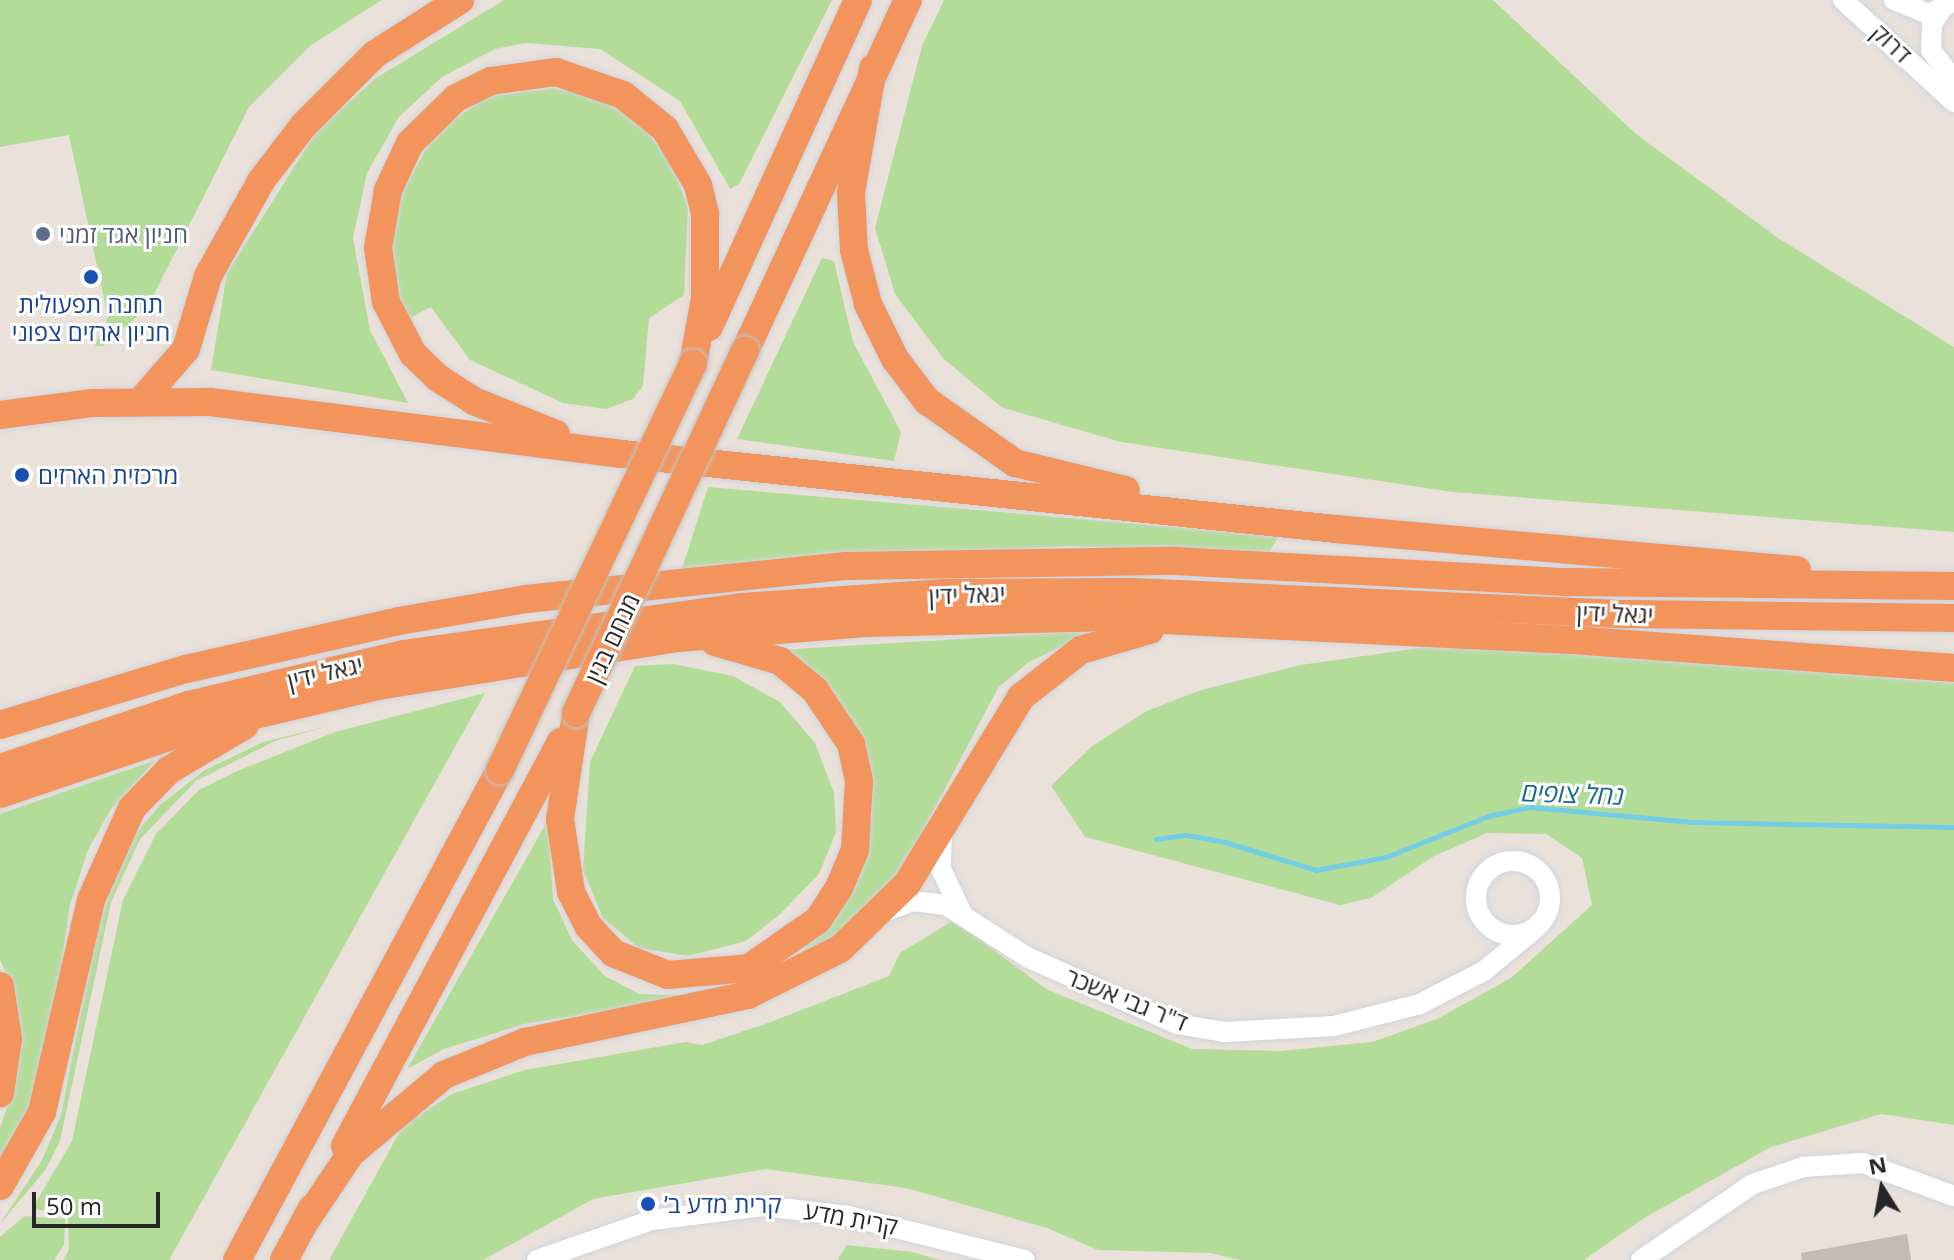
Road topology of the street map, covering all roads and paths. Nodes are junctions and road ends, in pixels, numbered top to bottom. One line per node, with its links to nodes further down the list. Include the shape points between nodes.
1 (460, 0): 10 (highway, via 375,54 303,126 261,181 208,276 186,349)
2 (858, 0): 9 (highway, מנחם בגין)
3 (908, 0): 7 (highway, מנחם בגין)
4 (1843, 0): 8 (street, דרוק)
5 (1894, 0): 6 (street, via 1919,13)
6 (1950, 4): 8 (street, via 1932,24 1931,50)
7 (873, 68): 13 (highway, via 851,193 854,250 875,318 927,401 1015,463 1068,479); 23 (highway, מנחם בגין, bridge, via 576,713)
8 (1949, 91)
9 (693, 364): 12 (highway, via 705,298 705,214 682,152 643,108 586,79 522,73 456,98 427,122 397,166 381,216 380,271 397,327 438,378 474,401); 37 (highway, מנחם בגין, bridge, via 500,770)
10 (141, 401): 11 (highway); 12 (highway, via 210,402)
11 (0, 415)
12 (622, 454): 13 (highway)
13 (1335, 529): 14 (highway)
14 (1954, 585): 22 (highway, יגאל ידין, via 1569,582 1175,561 848,566 526,599 399,621 186,669)
15 (1954, 618): 24 (highway, יגאל ידין, via 1583,613 1134,592 945,593 758,605 403,654 188,705)
16 (1302, 626): 17 (highway, via 1103,617 920,620); 19 (highway); 26 (highway, via 1171,627 1081,650 1039,679 1005,718)
17 (678, 638): 21 (highway, via 378,686); 23 (highway, via 744,648 780,661 815,690 844,731 859,781 855,850 818,920 772,956 726,974 668,975 613,953 589,927 571,892)
18 (1954, 657): 19 (highway)
19 (1863, 662): 20 (highway)
20 (1954, 668)
21 (273, 709): 25 (highway, via 136,746); 34 (highway, via 169,770 132,808 91,900 42,1112)
22 (0, 725)
23 (558, 764): 36 (highway)
24 (0, 768)
25 (0, 794)
26 (942, 832): 27 (highway); 28 (street, ד"ר גבי אשכר, via 945,882)
27 (880, 914): 28 (street, ד"ר גבי אשכר, via 926,900); 36 (highway, via 812,967 748,995 525,1042 444,1075 351,1153)
28 (965, 915): 31 (street, ד"ר גבי אשכר, via 1027,957 1177,1024 1225,1032 1289,1032 1372,1018 1420,1004)
29 (1482, 921): 30 (street, via 1514,936); 30 (street, via 1475,901 1480,879 1498,863 1522,861 1542,874 1551,896); 31 (street, via 1490,947)
30 (1536, 928): 31 (street, ד"ר גבי אשכר)
31 (1484, 971)
32 (0, 986): 33 (highway, via 8,1039)
33 (0, 1093)
34 (0, 1186)
35 (1954, 1196): 41 (street, via 1863,1163 1803,1167 1753,1184)
36 (304, 1223): 38 (highway)
37 (237, 1260)
38 (284, 1260)
39 (537, 1260): 40 (street, קרית מדע, via 652,1220 763,1206 848,1216)
40 (1025, 1260)
41 (1641, 1260)

